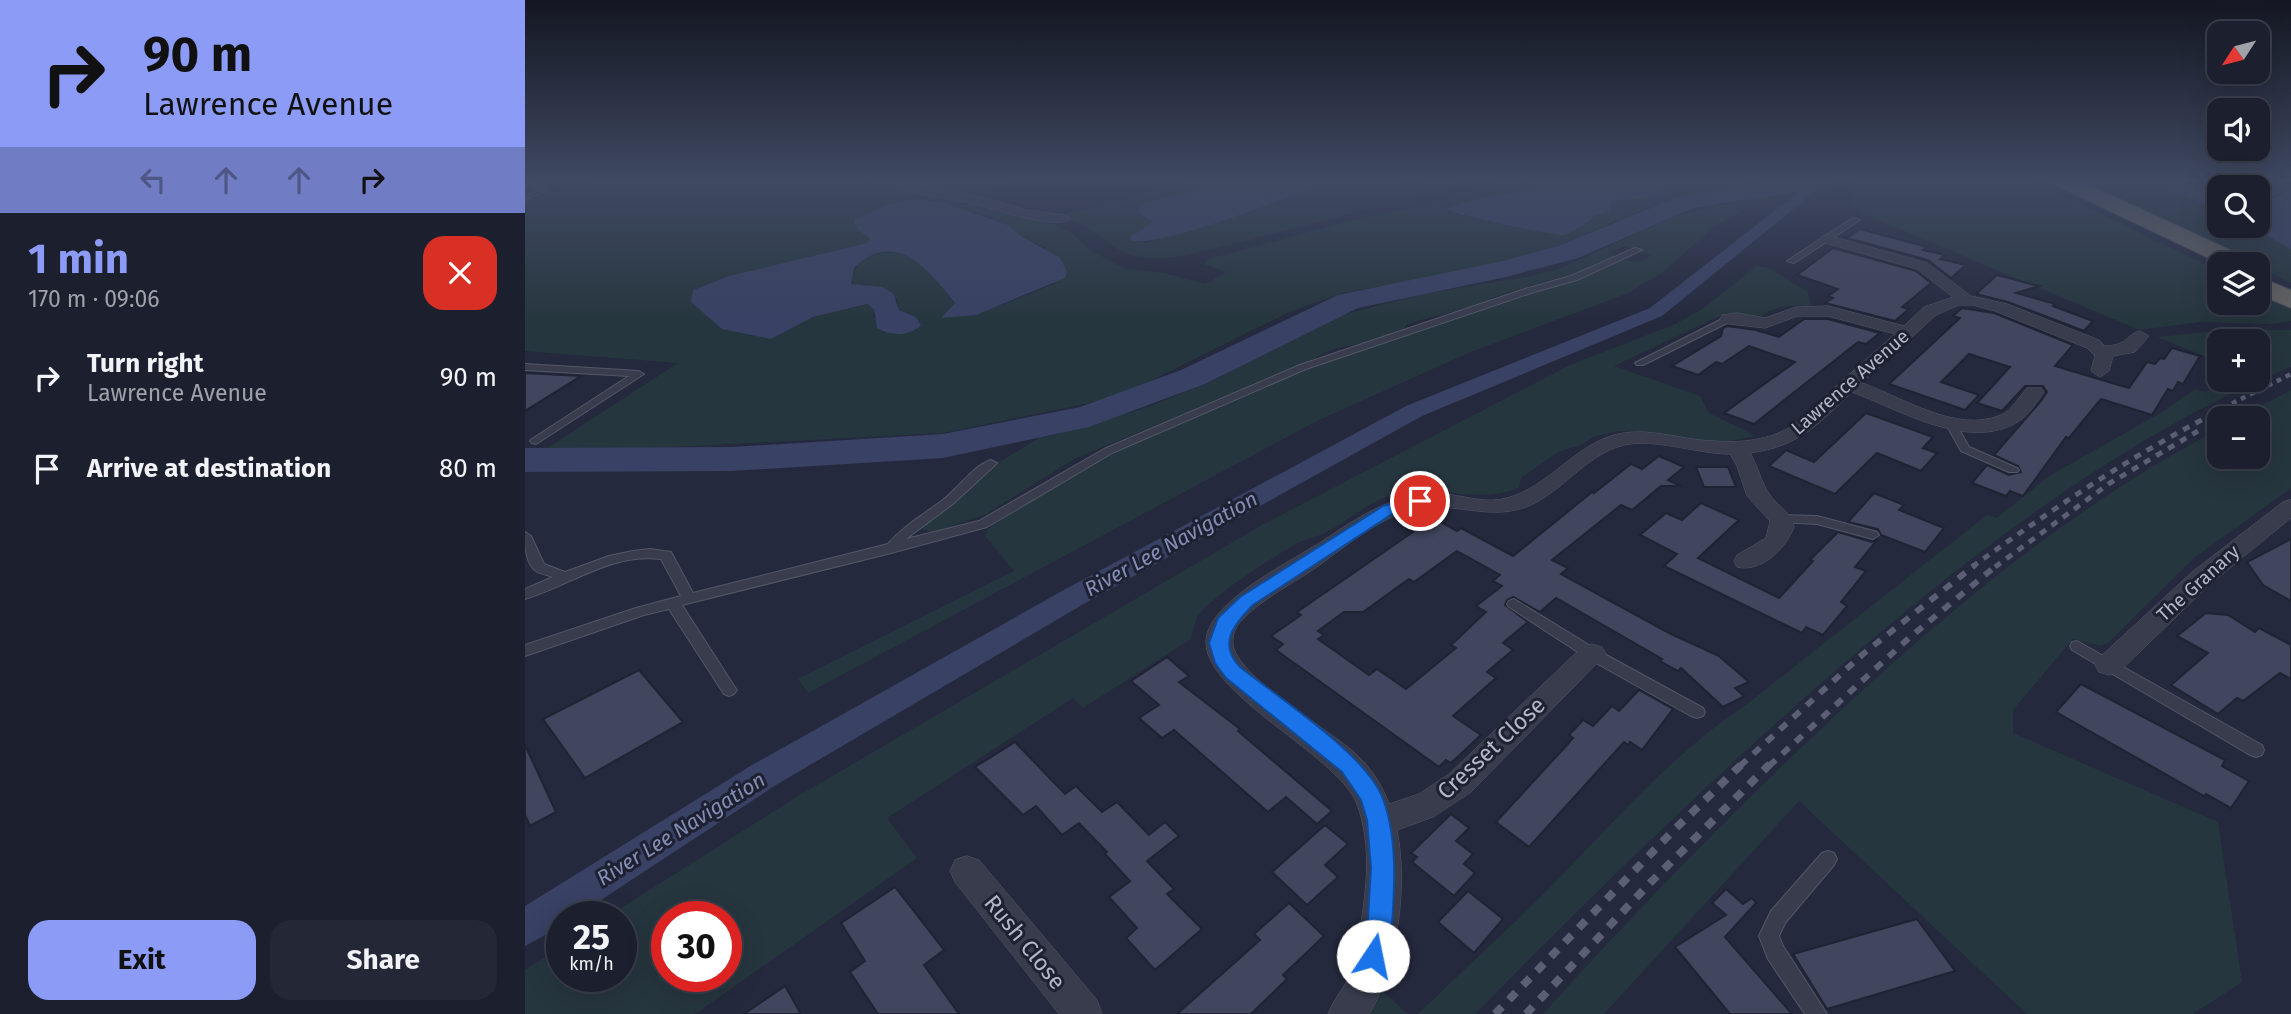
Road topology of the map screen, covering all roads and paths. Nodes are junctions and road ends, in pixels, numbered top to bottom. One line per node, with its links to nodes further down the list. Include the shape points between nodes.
1 (1845, 227): 4 (lane)
2 (2138, 227): 7 (highway)
3 (2162, 227): 6 (highway)
4 (1827, 239): 8 (lane); 12 (street, via 1921,266)
5 (1638, 250): 30 (lane, via 1574,278 1303,367 1108,451 983,524)
6 (2215, 252)
7 (2207, 260)
8 (1791, 261)
9 (2270, 278): 10 (highway)
10 (2291, 288)
11 (2270, 290): 13 (highway)
12 (1966, 300): 15 (street, Lawrence Avenue, via 1938,306); 16 (street, Lawrence Avenue, via 2004,308 2093,344 2100,361 2133,347)
13 (2291, 300)
14 (1728, 319): 15 (street, via 1765,323 1792,312 1822,310); 17 (lane)
15 (1906, 332): 19 (street, Lawrence Avenue)
16 (2140, 337)
17 (1640, 363)
18 (525, 367): 22 (lane, via 639,374)
19 (1849, 385): 21 (street); 23 (street, Lawrence Avenue, via 1797,432 1766,445)
20 (2034, 392): 21 (street, via 2008,419 1991,425)
21 (1951, 424): 25 (lane, via 1965,450)
22 (536, 441)
23 (1736, 448): 27 (street, via 1758,496); 44 (street, Lawrence Avenue, via 1642,438 1620,440 1601,447 1516,503 1490,507 1433,500 1399,506 1234,612 1219,643 1224,663 1350,766 1371,797)
24 (991, 463): 30 (lane, via 952,498 906,529)
25 (2013, 470)
26 (2291, 507): 40 (street, The Granary, via 2200,578)
27 (1781, 519): 28 (lane, via 1817,520); 31 (street, via 1776,542)
28 (1873, 535)
29 (525, 536): 32 (lane, via 540,567)
30 (891, 550): 34 (lane)
31 (1746, 561)
32 (567, 577): 33 (lane); 34 (lane, via 654,552 666,555)
33 (525, 594)
34 (689, 599): 35 (lane)
35 (673, 603): 38 (lane); 41 (lane)
36 (1514, 604): 39 (lane)
37 (2077, 646): 40 (lane)
38 (525, 652)
39 (1592, 654): 42 (lane); 44 (street, Cresset Close, via 1449,791 1414,813)
40 (2109, 665): 43 (lane)
41 (729, 690)
42 (1697, 712)
43 (2256, 750)
44 (1378, 820): 48 (street, Lawrence Avenue, via 1383,868 1381,918 1370,976)
45 (1828, 859): 49 (lane, via 1777,918 1769,936)
46 (967, 871): 47 (street, Rush Close)
47 (1083, 1014)
48 (1347, 1014)
49 (1817, 1014)

